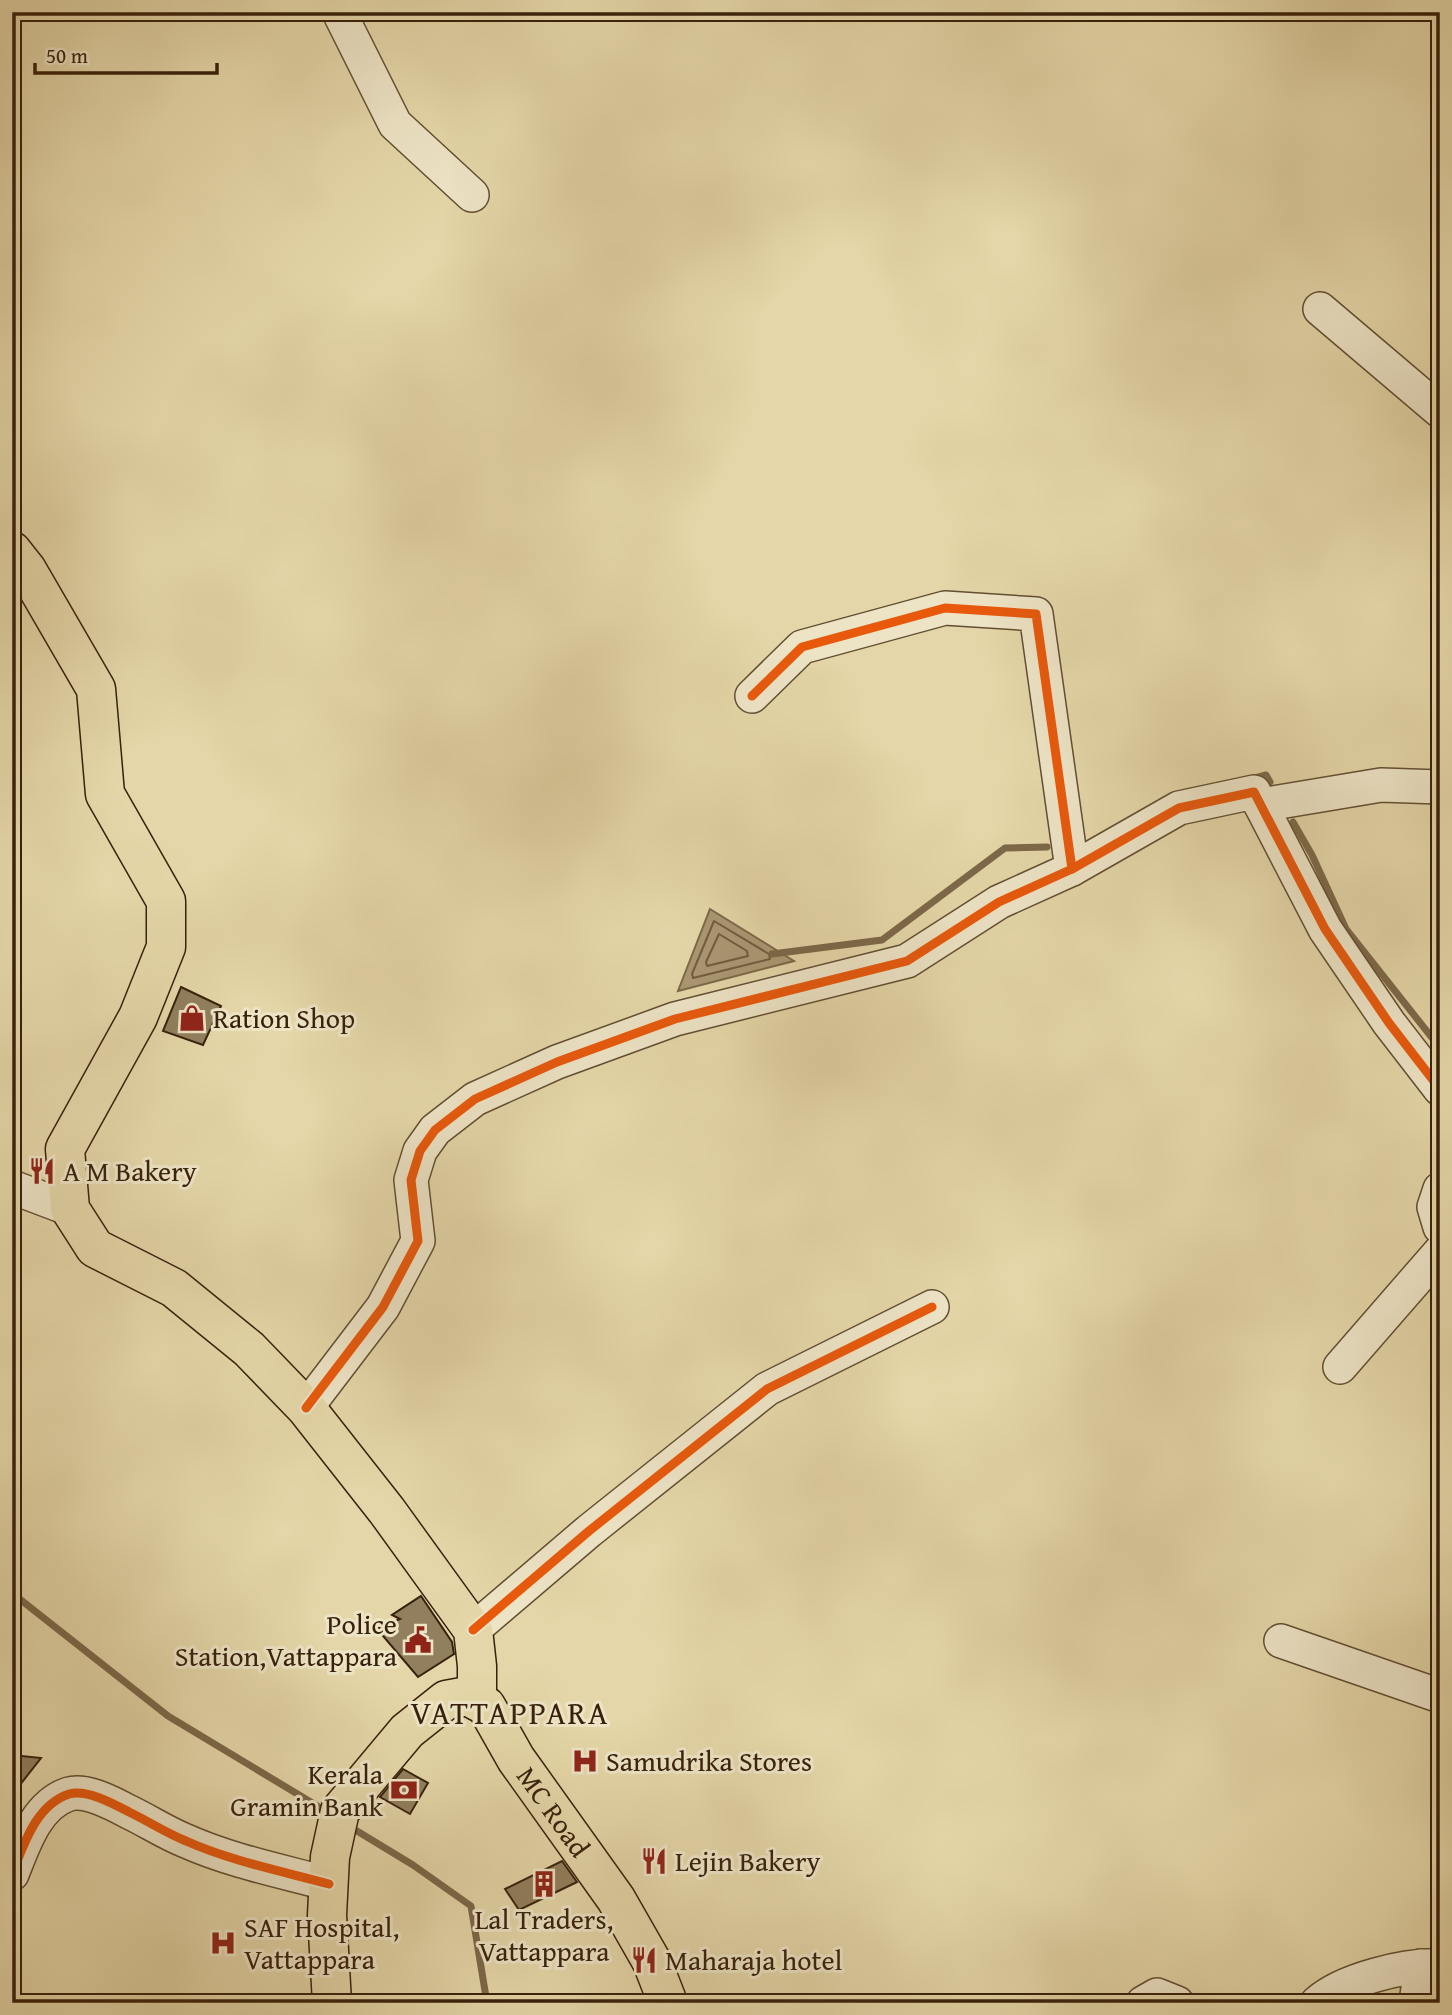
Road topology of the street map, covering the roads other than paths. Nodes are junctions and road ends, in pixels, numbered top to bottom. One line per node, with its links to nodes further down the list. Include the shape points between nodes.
1 (339, 12): 2 (street, via 394,124)
2 (472, 195)
3 (1320, 309): 4 (street)
4 (1440, 411)
5 (12, 551): 13 (main road, via 96,689 105,794 166,901 166,947 138,1017 65,1149)
6 (752, 696): 9 (street, via 802,647 944,608 1036,614)
7 (1440, 787): 8 (street, via 1381,786)
8 (1261, 805): 9 (street, via 1254,792 1179,808); 10 (street, via 1325,929)
9 (1072, 869): 18 (street, via 999,902 907,961 675,1019 557,1062 475,1099 435,1129 420,1151 411,1180 418,1241 383,1307)
10 (1439, 1086)
11 (12, 1187): 13 (street)
12 (1440, 1189): 14 (street, via 1434,1207)
13 (70, 1209): 18 (main road, via 95,1248 174,1288 249,1349)
14 (1440, 1227)
15 (1440, 1252): 17 (street)
16 (932, 1307): 19 (street, via 767,1389)
17 (1340, 1367)
18 (306, 1408): 19 (main road)
19 (473, 1630): 22 (main road)
20 (1281, 1642): 21 (street)
21 (1440, 1696)
22 (477, 1701): 24 (main road, via 468,1696 446,1700 421,1719 340,1811); 27 (main road, MC Road, via 485,1706 516,1759 616,1899 652,1962)
23 (12, 1874): 24 (street, via 41,1814 72,1793 100,1797 185,1841 243,1862)
24 (329, 1884): 26 (main road)
25 (1430, 1966): 30 (street, via 1355,1981); 31 (street)
26 (332, 2003)
27 (668, 2003)
28 (1143, 2003): 29 (street, via 1157,1995)
29 (1177, 2003)
30 (1317, 2003)
31 (1416, 2003)

